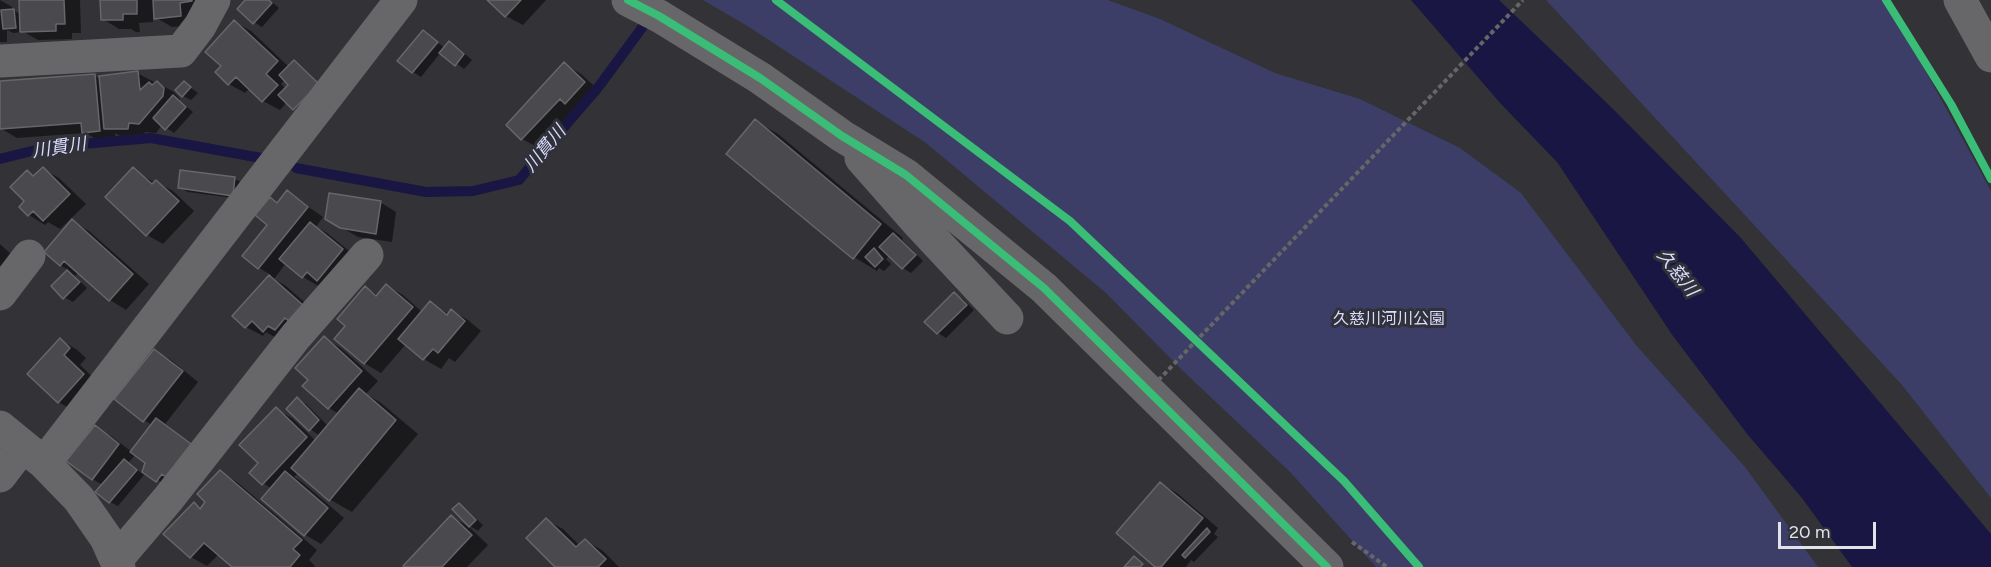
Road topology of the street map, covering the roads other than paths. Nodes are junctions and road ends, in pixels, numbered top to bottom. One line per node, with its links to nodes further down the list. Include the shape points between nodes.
1 (214, 0): 6 (street, via 181,51)
2 (401, 0): 12 (street)
3 (628, 0): 7 (street, via 760,78)
4 (1960, 0): 5 (street)
5 (1991, 56)
6 (0, 61)
7 (842, 136): 11 (street); 15 (street, via 906,175 1035,280)
8 (367, 255): 14 (street, via 296,336)
9 (29, 256): 10 (street)
10 (0, 294)
11 (1007, 318)
12 (23, 445): 13 (street); 14 (street, via 79,499 106,538)
13 (0, 476)
14 (118, 565)
15 (1327, 567)

